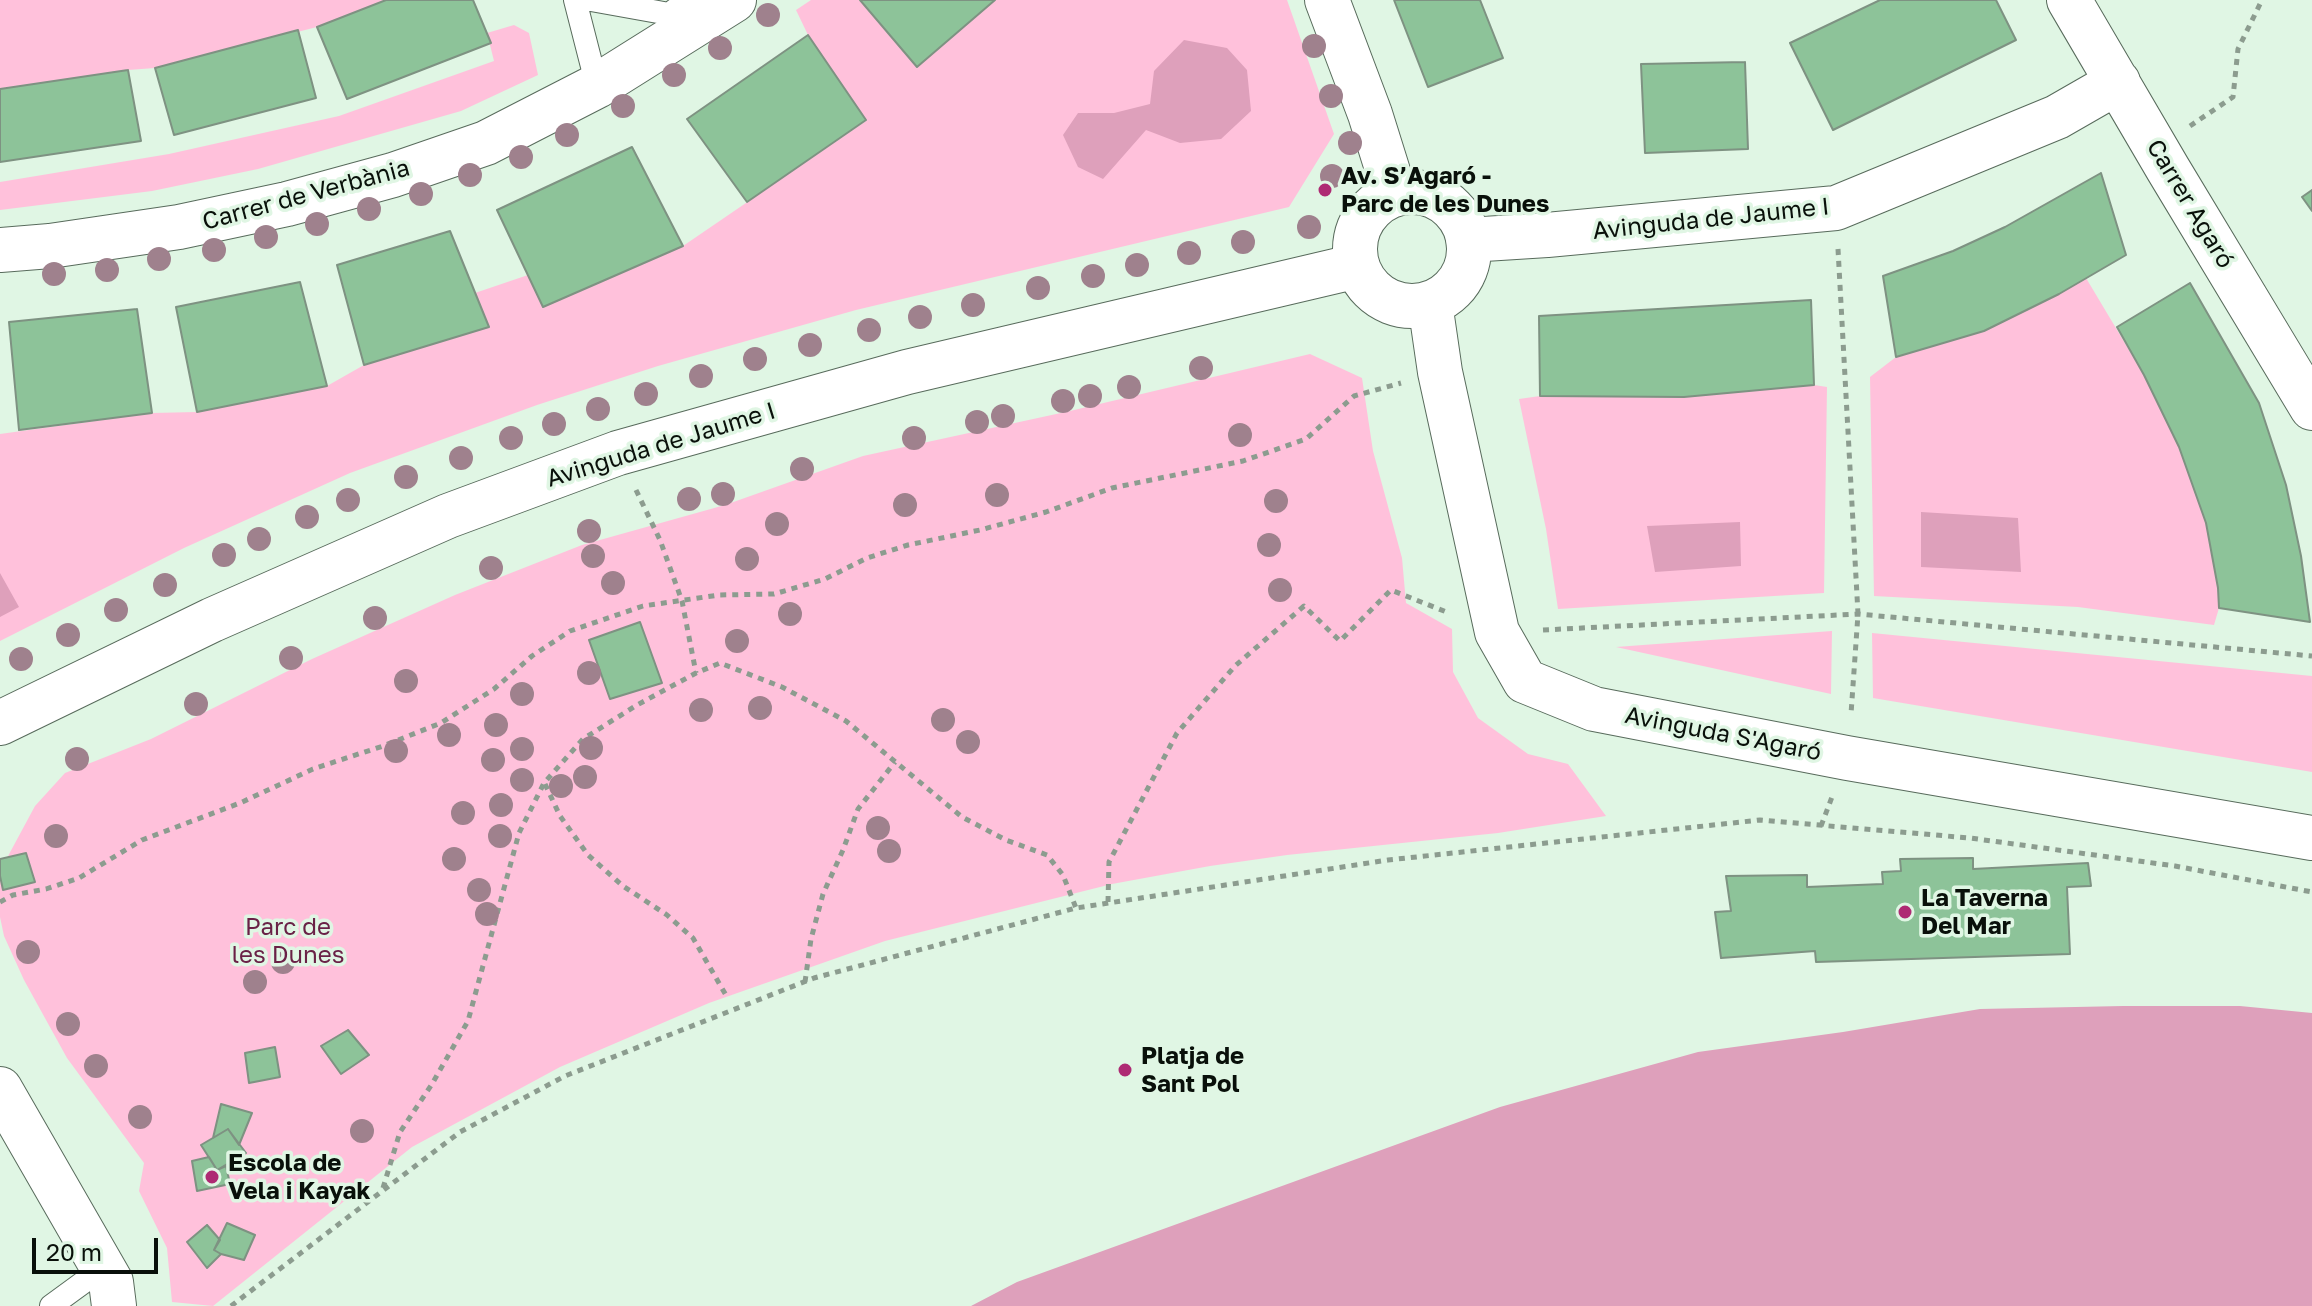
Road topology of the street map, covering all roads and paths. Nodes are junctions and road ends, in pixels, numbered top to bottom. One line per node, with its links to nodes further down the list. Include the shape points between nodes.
1 (575, 0): 9 (lane)
2 (591, 0): 3 (lane, via 669,14)
3 (688, 0)
4 (734, 0): 9 (street, Carrer de Verbània)
5 (1327, 0): 11 (street)
6 (2069, 0): 8 (street, Carrer Agaró)
7 (2262, 0): 10 (path, via 2238,49 2233,97)
8 (2118, 82): 10 (street, Carrer Agaró); 12 (street, Avinguda de Jaume I, via 2057,117)
9 (597, 86): 14 (street, Carrer de Verbània, via 486,143 393,175 179,227)
10 (2156, 148): 18 (street, Carrer Agaró)
11 (1395, 194): 13 (street, via 1420,192 1442,200 1460,217); 15 (street, via 1375,205 1361,222 1355,243)
12 (1836, 208): 13 (street, Avinguda de Jaume I); 21 (path)
13 (1468, 240): 16 (street, via 1469,256 1456,285)
14 (0, 250)
15 (1357, 266): 16 (street, via 1386,300 1400,305); 19 (street, Avinguda de Jaume I, via 907,372)
16 (1430, 303): 17 (street, Avinguda S'Agaró)
17 (1440, 372): 20 (path, via 1354,396 1306,439 1243,461 1112,488 1046,512 908,545 774,594); 22 (street, Avinguda S'Agaró)
18 (2312, 408)
19 (618, 453): 20 (path, via 660,540); 25 (street, Avinguda de Jaume I, via 434,522 212,620)
20 (682, 601): 24 (path); 32 (path, via 643,606 570,631 441,723 142,840 79,878)
21 (1858, 614): 22 (path); 23 (path); 26 (path)
22 (1497, 632): 26 (street, Avinguda S'Agaró, via 1525,681 1594,709); 33 (path, via 1391,590 1340,641 1304,606 1235,666 1177,733 1109,862)
23 (2312, 656)
24 (696, 673): 27 (path, via 720,663 782,687 846,721); 28 (path, via 583,739)
25 (0, 723)
26 (1847, 758): 29 (path); 30 (street, Avinguda S'Agaró)
27 (895, 762): 34 (path, via 962,817 1047,855 1063,875); 35 (path, via 858,809 823,894)
28 (544, 783): 36 (path, via 588,855 693,938); 38 (path, via 519,833 468,1021 400,1132)
29 (1821, 826): 31 (path, via 1970,838 2175,866); 33 (path, via 1760,820 1388,860)
30 (2312, 838)
31 (2312, 892)
32 (0, 902)
33 (1108, 902): 34 (path)
34 (1076, 908): 35 (path)
35 (805, 982): 38 (path, via 565,1076 460,1132)
36 (727, 997)
37 (0, 1089): 39 (street)
38 (383, 1189): 41 (path)
39 (108, 1287): 40 (lane)
40 (51, 1306)
41 (231, 1306)

